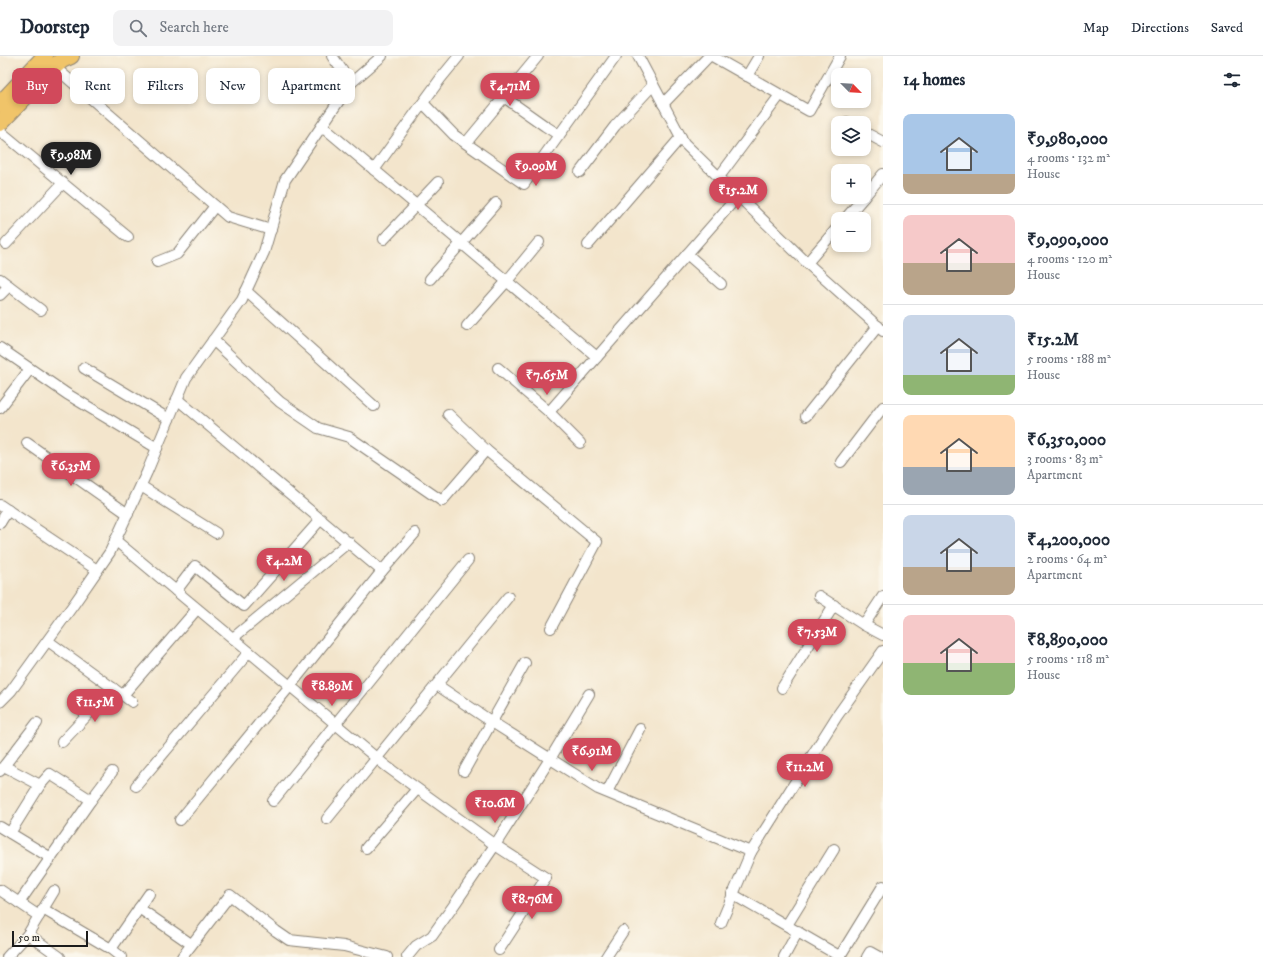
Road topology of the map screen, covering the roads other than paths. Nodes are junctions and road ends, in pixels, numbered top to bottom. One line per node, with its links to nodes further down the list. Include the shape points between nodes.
1 (71, 56): 11 (main road, via 62,60)
2 (332, 56): 12 (street)
3 (382, 56): 14 (street)
4 (460, 56): 18 (street)
5 (538, 56): 17 (street)
6 (616, 56): 25 (street)
7 (638, 56): 15 (street)
8 (710, 56): 13 (street); 21 (street)
9 (759, 56): 13 (street)
10 (840, 56): 16 (street, via 809,111)
11 (48, 60): 19 (main road); 22 (main road); 41 (street)
12 (340, 68)
13 (747, 76): 16 (street)
14 (355, 80)
15 (653, 85): 21 (street); 31 (street, via 615,126)
16 (780, 94): 33 (street)
17 (504, 97): 25 (street); 29 (street)
18 (423, 103): 29 (street, via 454,135); 30 (street)
19 (0, 104)
20 (337, 104): 23 (street)
21 (663, 104): 27 (street)
22 (0, 123)
23 (322, 126): 30 (street); 43 (street, via 286,180)
24 (0, 131): 35 (street)
25 (560, 135): 29 (street, via 524,184)
26 (871, 136): 28 (street)
27 (681, 137): 33 (street); 50 (street)
28 (883, 142)
29 (466, 143)
30 (374, 170): 40 (street)
31 (580, 172)
32 (883, 174): 36 (street)
33 (719, 177): 37 (street)
34 (438, 182): 40 (street)
35 (63, 183): 45 (street); 49 (street)
36 (871, 189)
37 (738, 196): 51 (street); 53 (street)
38 (496, 203): 48 (street)
39 (858, 204): 42 (street)
40 (416, 205): 46 (street); 48 (street)
41 (215, 206): 43 (street, via 228,217); 52 (street, via 177,254)
42 (851, 212)
43 (271, 230): 59 (street)
44 (831, 235): 53 (street)
45 (128, 237)
46 (384, 239)
47 (539, 242): 56 (street)
48 (462, 243): 55 (street); 56 (street)
49 (6, 244)
50 (588, 245)
51 (687, 254): 57 (street); 66 (street)
52 (157, 262)
53 (807, 263): 63 (street)
54 (0, 279): 58 (street)
55 (430, 279)
56 (507, 281): 62 (street); 66 (street)
57 (721, 284)
58 (9, 286): 60 (street); 61 (street)
59 (246, 291): 64 (street); 71 (street)
60 (0, 295)
61 (41, 310)
62 (467, 326)
63 (880, 329): 76 (street)
64 (213, 340): 70 (street, via 186,378); 81 (street, via 280,402 318,428 349,437 442,501)
65 (0, 348): 69 (street)
66 (597, 357): 74 (street)
67 (84, 368): 77 (street)
68 (498, 368): 74 (street)
69 (30, 369): 73 (street); 80 (street)
70 (177, 399): 77 (street); 86 (street)
71 (374, 406)
72 (883, 407): 82 (street)
73 (0, 408)
74 (549, 412): 79 (street)
75 (448, 414): 81 (street)
76 (806, 416)
77 (169, 419): 80 (street)
78 (27, 443): 85 (street)
79 (580, 443)
80 (157, 448): 83 (street)
81 (486, 450): 102 (street, via 597,542)
82 (841, 462)
83 (141, 486): 85 (street); 88 (street)
84 (4, 508): 87 (street); 93 (street)
85 (128, 514): 90 (street)
86 (320, 519): 91 (street); 95 (street, via 244,606 195,566)
87 (0, 524)
88 (216, 533)
89 (415, 533): 94 (street)
90 (115, 540): 93 (street); 95 (street)
91 (349, 542): 94 (street); 104 (street)
92 (468, 560): 119 (street)
93 (97, 570): 105 (street)
94 (382, 571): 110 (street)
95 (176, 591): 100 (street)
96 (818, 596): 99 (street)
97 (883, 596): 101 (street)
98 (508, 597): 109 (street)
99 (834, 605): 101 (street); 112 (street)
100 (197, 609): 104 (street); 114 (street)
101 (864, 625): 103 (street)
102 (551, 628)
103 (883, 636)
104 (233, 638): 107 (street)
105 (48, 641): 111 (street); 115 (street)
106 (883, 651): 140 (street, via 837,716)
107 (249, 652): 110 (street); 128 (street)
108 (525, 663): 117 (street)
109 (437, 685): 117 (street); 122 (street)
110 (290, 686): 119 (street); 134 (street)
111 (113, 688): 114 (street); 121 (street)
112 (782, 688)
113 (589, 694): 123 (street)
114 (123, 695): 116 (street)
115 (0, 702)
116 (132, 702)
117 (492, 722): 123 (street); 125 (street)
118 (37, 723): 124 (street)
119 (335, 724): 122 (street); 132 (street)
120 (640, 729): 130 (street)
121 (62, 742)
122 (377, 758): 129 (street); 133 (street)
123 (550, 759): 130 (street); 137 (street)
124 (2, 769): 127 (street)
125 (464, 771)
126 (112, 772): 131 (street)
127 (40, 785): 131 (street, via 50,774); 136 (street)
128 (136, 786)
129 (418, 789): 137 (street); 138 (street)
130 (607, 792): 140 (street)
131 (91, 800): 141 (street)
132 (273, 801)
133 (327, 819)
134 (180, 820)
135 (0, 827): 136 (street)
136 (10, 833): 141 (street)
137 (495, 845): 157 (street, via 546,878); 164 (street, via 432,936 416,946)
138 (366, 848)
139 (834, 849): 151 (street)
140 (751, 852): 146 (street)
141 (51, 858): 147 (street)
142 (883, 886): 167 (street)
143 (0, 890): 147 (street)
144 (54, 891): 149 (street)
145 (148, 894): 148 (street)
146 (732, 894): 150 (street); 151 (street)
147 (20, 903): 149 (street)
148 (139, 908): 155 (street); 156 (street)
149 (41, 912): 154 (street); 156 (street)
150 (721, 923)
151 (787, 925): 153 (street)
152 (623, 930): 165 (street)
153 (798, 931): 166 (street); 167 (street)
154 (28, 934): 159 (street); 160 (street)
155 (191, 944): 162 (street); 163 (street, via 230,895 289,940 344,946)
156 (111, 949): 161 (street)
157 (499, 950)
158 (0, 954): 159 (street)
159 (6, 957)
160 (60, 957)
161 (121, 957)
162 (182, 957)
163 (387, 957)
164 (407, 957)
165 (606, 957)
166 (784, 957)
167 (840, 957)
168 (867, 957): 169 (street, via 870,952)
169 (879, 957)

